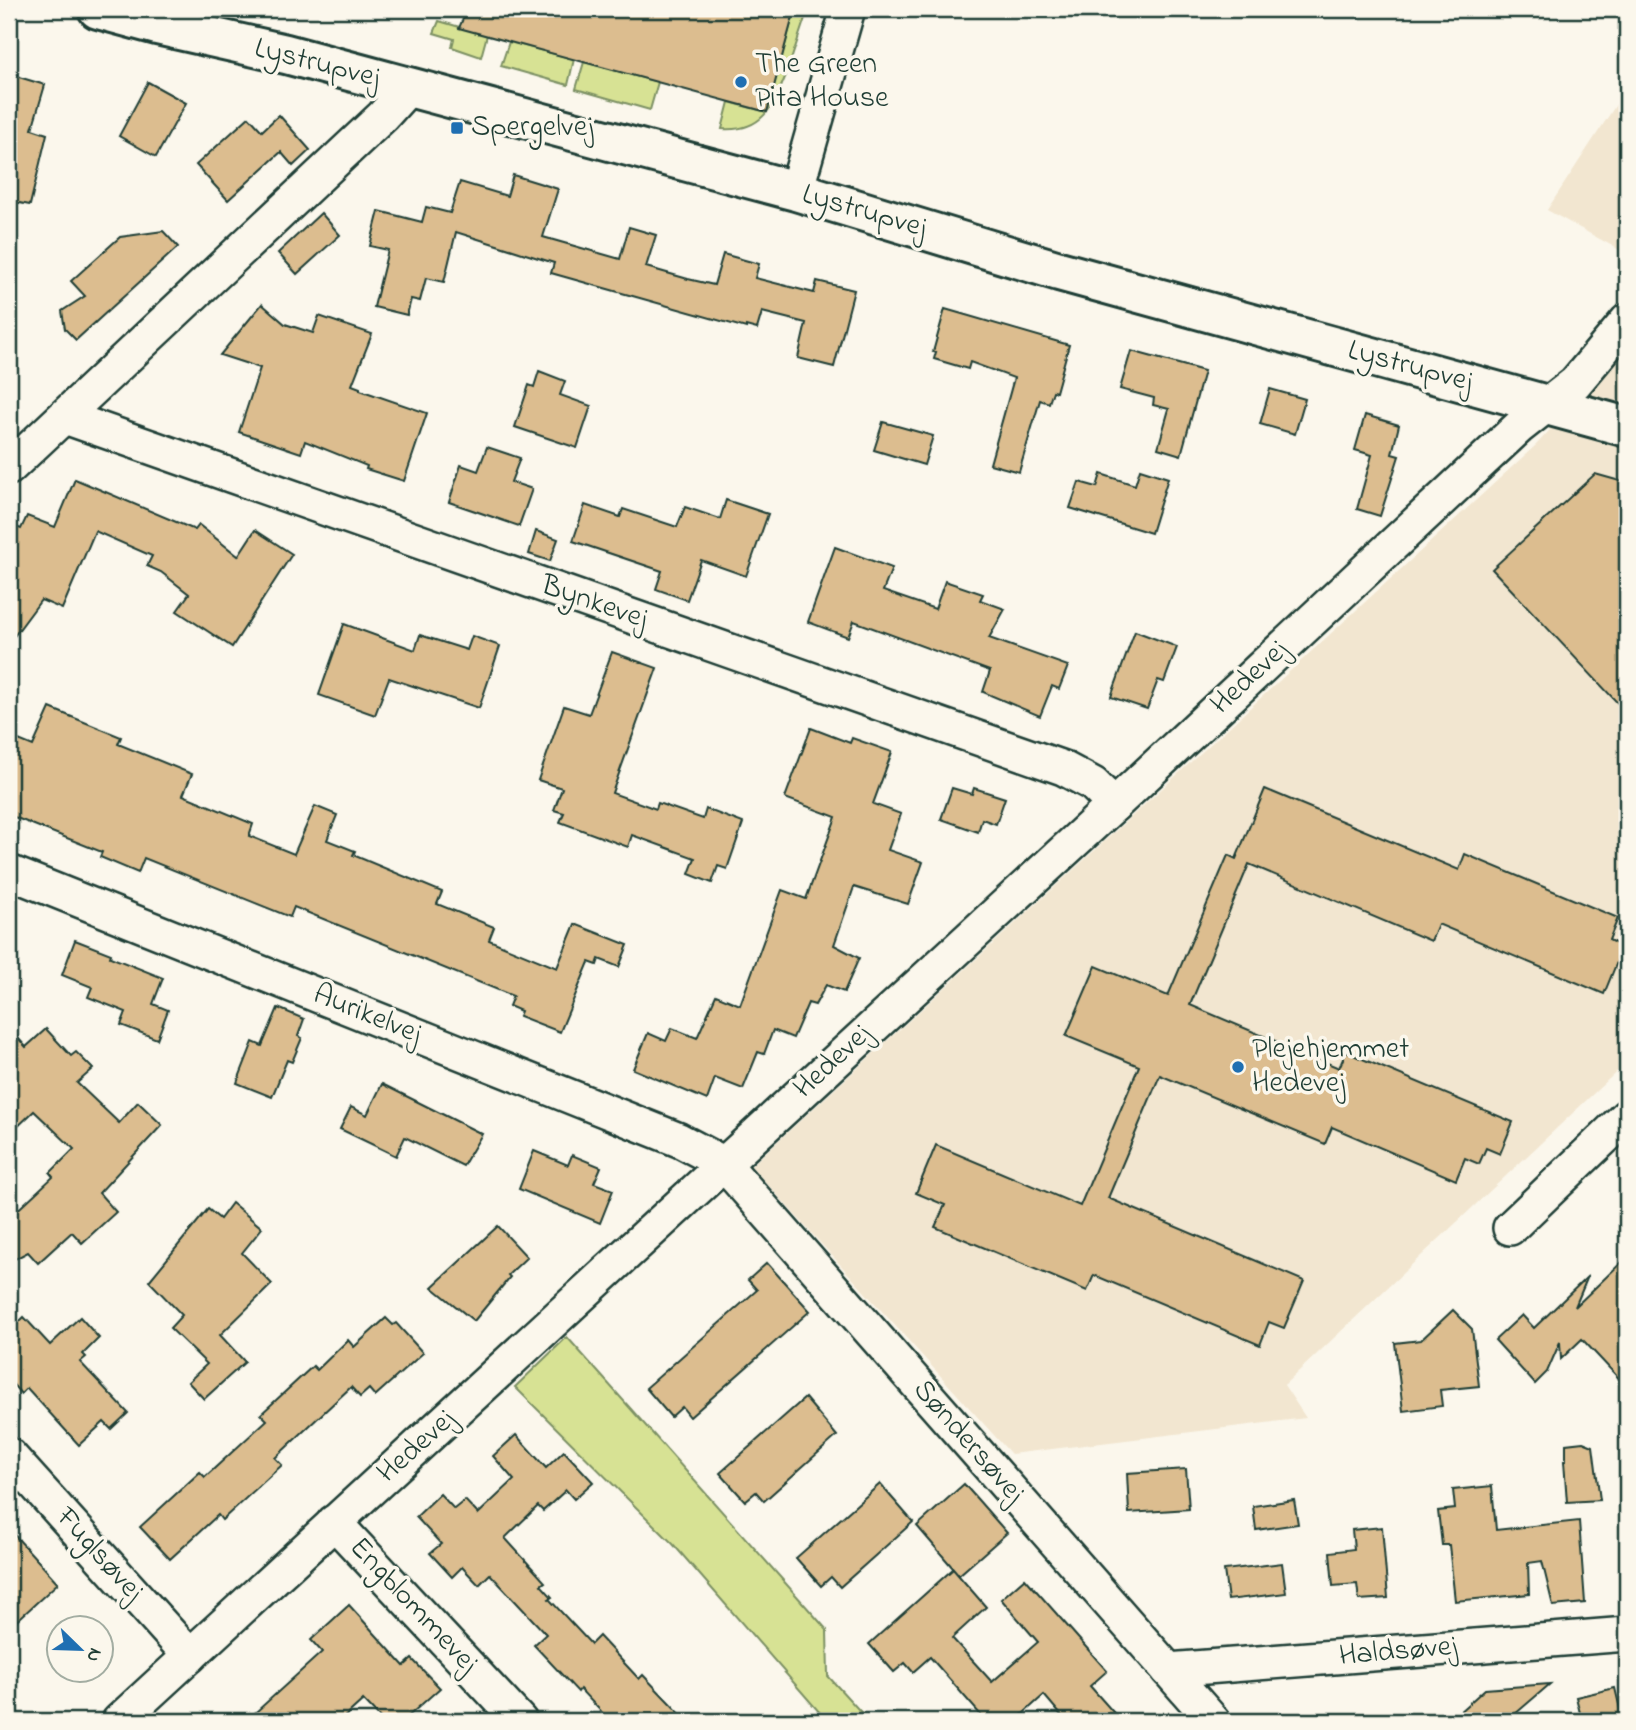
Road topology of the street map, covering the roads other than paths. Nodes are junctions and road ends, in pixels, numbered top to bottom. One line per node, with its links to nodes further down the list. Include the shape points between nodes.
1 (98, 9): 3 (street, Lystrupvej)
2 (848, 9): 4 (street)
3 (409, 87): 4 (street, Lystrupvej); 7 (street)
4 (796, 191): 6 (street, Lystrupvej, via 1059,271)
5 (1627, 321): 6 (street, Hedevej, via 1575,383)
6 (1549, 405): 8 (street, Lystrupvej); 10 (street, Hedevej, via 1519,427)
7 (65, 417): 9 (street); 10 (street, Bynkevej, via 1063,768 1093,783)
8 (1627, 427)
9 (9, 468)
10 (1114, 805): 13 (street, Hedevej)
11 (9, 872): 13 (street, Aurikelvej, via 679,1140)
12 (1627, 1116): 14 (street)
13 (723, 1164): 16 (street, Hedevej); 19 (street, Søndersøvej)
14 (1510, 1228)
15 (9, 1455): 18 (street, Fuglsøvej)
16 (334, 1522): 18 (street, Hedevej); 21 (street, Engblommevej)
17 (1627, 1634): 19 (street, Haldsøvej)
18 (190, 1656): 20 (street, Hedevej)
19 (1168, 1670): 22 (street, Søndersøvej)
20 (119, 1721)
21 (520, 1721)
22 (1213, 1721)

